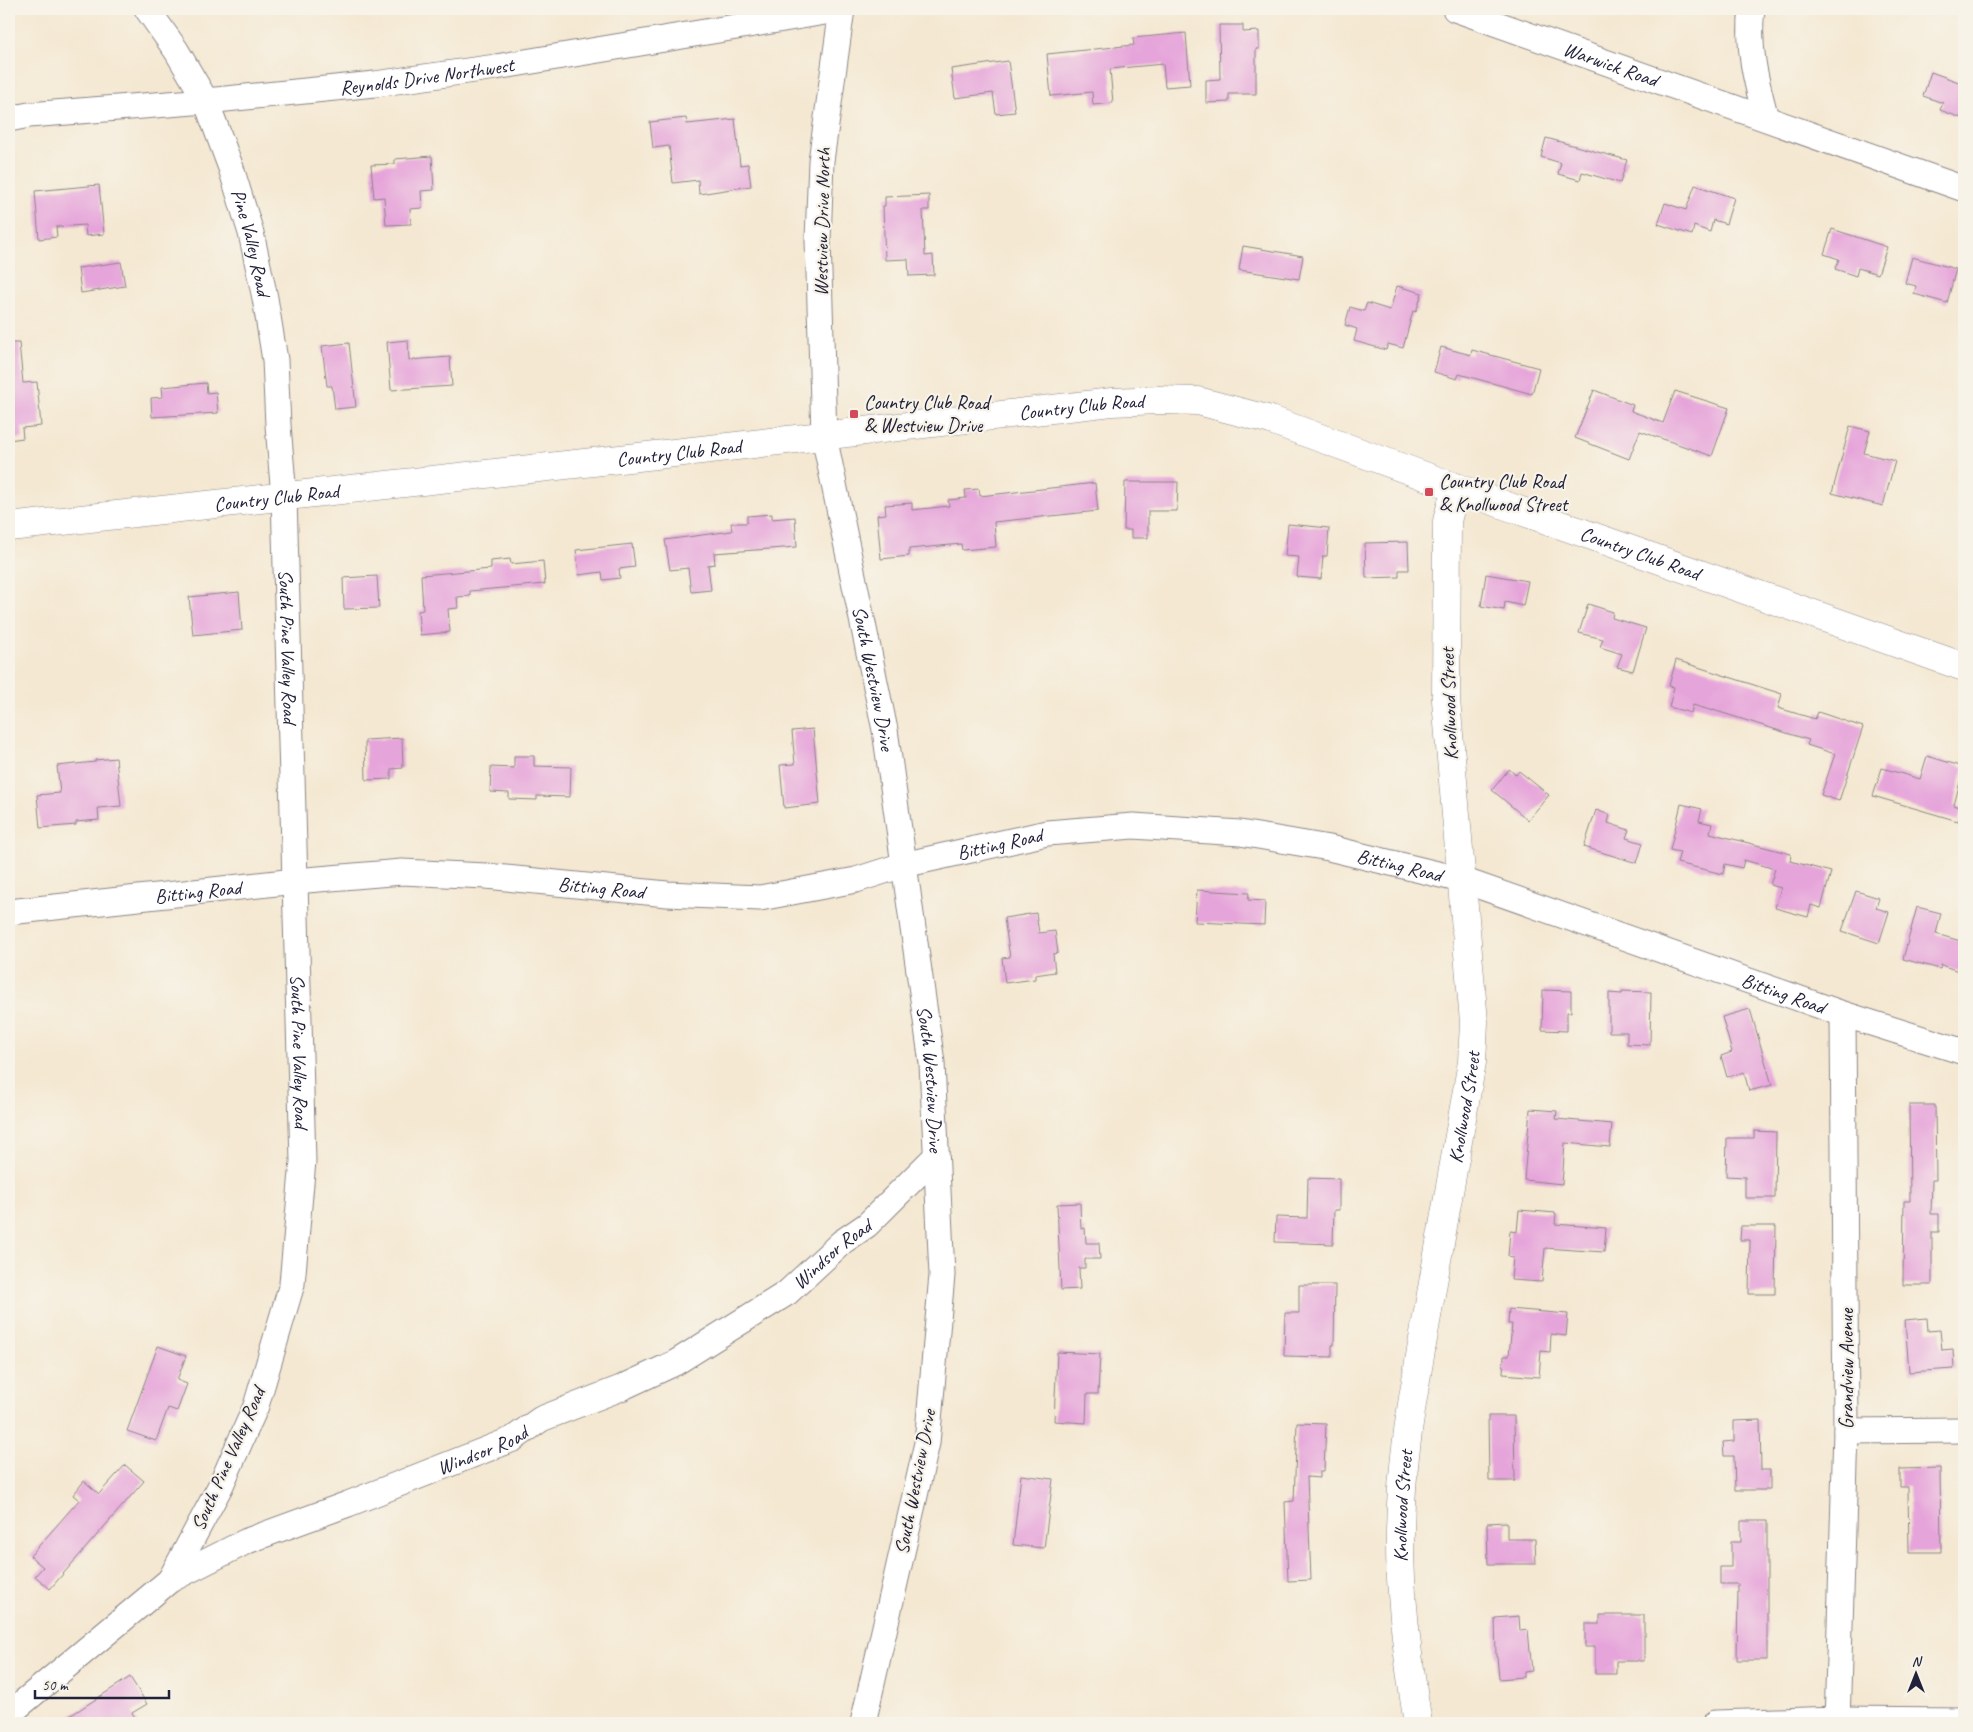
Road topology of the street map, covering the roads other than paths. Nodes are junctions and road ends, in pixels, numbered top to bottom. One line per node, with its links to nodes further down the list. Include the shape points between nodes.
1 (147, 9): 5 (street, Pine Valley Road)
2 (842, 9): 5 (street, Reynolds Drive Northwest, via 487,68 375,84); 9 (street, Westview Drive North, via 820,183 818,240)
3 (1455, 9): 6 (street, Warwick Road)
4 (1752, 9): 6 (street, via 1749,29 1754,74)
5 (206, 101): 7 (street, Reynolds Drive Northwest); 11 (street, Pine Valley Road, via 232,168 265,298 275,360)
6 (1766, 118): 8 (street, Warwick Road)
7 (9, 119)
8 (1964, 189)
9 (824, 436): 10 (main road, Country Club Road, via 1112,402 1198,401 1271,420); 11 (main road, Country Club Road); 14 (street, South Westview Drive, via 885,730)
10 (1456, 487): 13 (main road, Country Club Road); 15 (main road, Knollwood Street, via 1447,521 1446,700)
11 (284, 497): 12 (main road, Country Club Road); 16 (street, South Pine Valley Road)
12 (9, 527)
13 (1964, 667)
14 (903, 865): 15 (street, Bitting Road, via 1047,833 1132,826 1249,834 1329,848); 16 (street, Bitting Road, via 856,880 760,898 402,872); 20 (street, South Westview Drive, via 932,1063)
15 (1462, 880): 18 (street, Bitting Road); 28 (main road, Knollwood Street, via 1474,1022 1472,1062 1403,1471 1400,1533 1408,1665)
16 (295, 881): 17 (street, Bitting Road); 23 (street, South Pine Valley Road, via 303,1161 292,1284 256,1406 221,1485)
17 (9, 912)
18 (1843, 1014): 19 (street, Bitting Road); 22 (street, Grandview Avenue)
19 (1964, 1052)
20 (935, 1157): 23 (street, Windsor Road, via 867,1225 842,1242 787,1293 675,1363 541,1419 512,1439 247,1541); 27 (street, South Westview Drive, via 942,1275 927,1442)
21 (1964, 1430): 22 (street)
22 (1846, 1431): 26 (street, Grandview Avenue)
23 (170, 1580): 24 (street, Windsor Road)
24 (13, 1716)
25 (1964, 1720): 26 (street)
26 (1837, 1721): 29 (street)
27 (863, 1723)
28 (1418, 1723)
29 (1716, 1723)

